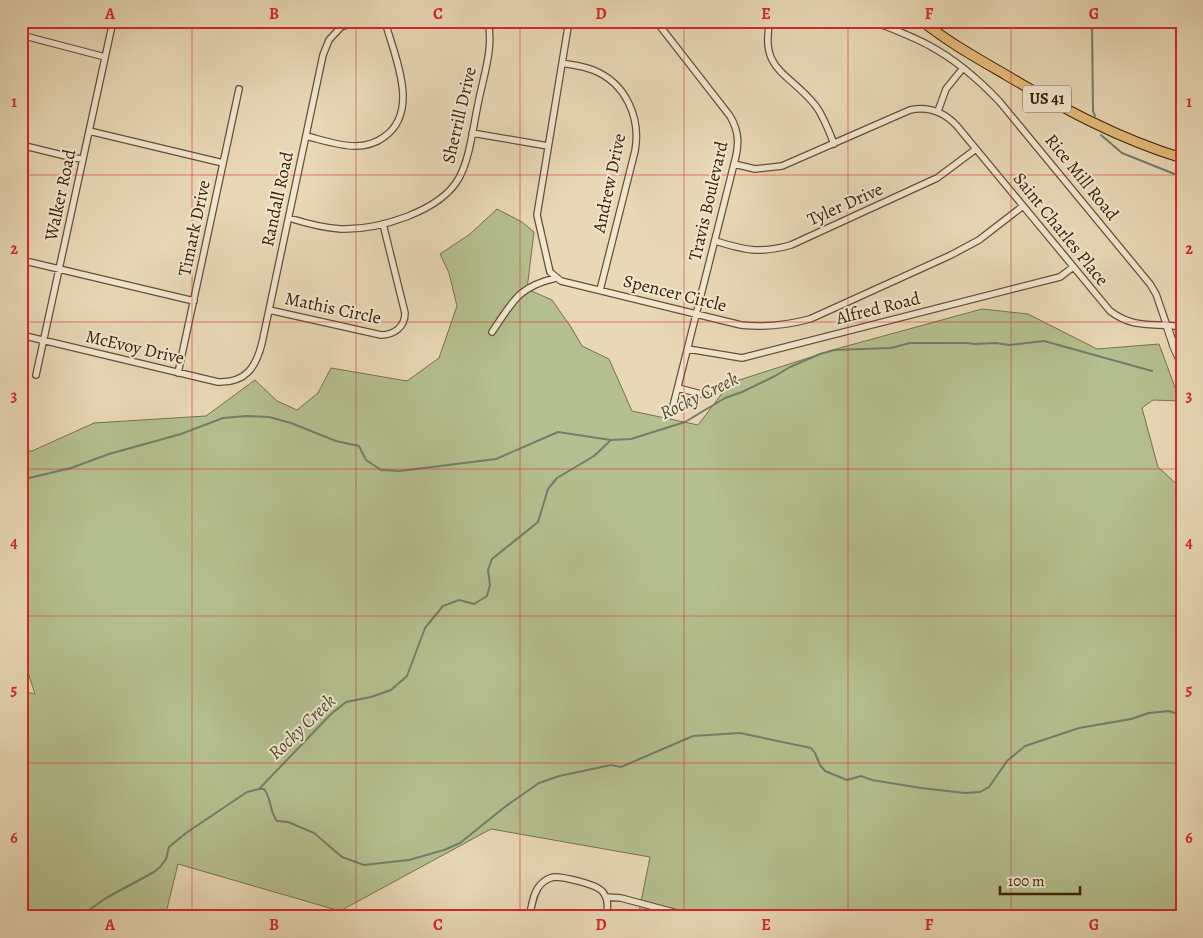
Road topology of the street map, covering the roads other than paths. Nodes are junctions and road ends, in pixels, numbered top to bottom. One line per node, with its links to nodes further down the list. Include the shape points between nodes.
1 (113, 21): 15 (street, Walker Road)
2 (321, 21): 13 (street)
3 (359, 21): 13 (street)
4 (386, 21): 22 (street, via 404,95 401,116 394,128 378,141 360,146)
5 (488, 21): 21 (street, Sherrill Drive, via 490,46)
6 (569, 21): 16 (street)
7 (656, 21): 30 (street, Travis Boulevard, via 734,122 739,140)
8 (770, 21): 23 (street, via 767,42 772,60 782,74 815,104)
9 (873, 21): 17 (street, Rice Mill Road, via 928,45)
10 (922, 21): 27 (main road, US 41, via 958,47 1076,116)
11 (1175, 21): 12 (highway)
12 (1182, 26)
13 (341, 27): 22 (street, Randall Road, via 326,46)
14 (21, 35): 15 (street)
15 (105, 57): 20 (street, Walker Road)
16 (562, 63): 25 (street); 39 (street, Andrew Drive, via 587,68 607,78 625,97 636,122 635,151)
17 (963, 68): 19 (street, via 946,89); 43 (street, Rice Mill Road, via 982,83 1022,128 1150,284)
18 (238, 89): 29 (street, Timark Drive)
19 (938, 111): 23 (street, via 910,110); 26 (street, Saint Charles Place, via 954,122)
20 (89, 130): 28 (street, Walker Road); 29 (street)
21 (472, 133): 25 (street); 33 (street, Sherrill Drive, via 462,172 450,192 429,208)
22 (306, 136): 32 (street, Randall Road)
23 (834, 144): 30 (street, via 782,166 755,169)
24 (21, 145): 28 (street)
25 (548, 146): 38 (street, via 537,215 548,269)
26 (976, 149): 31 (street, Saint Charles Place); 34 (street, Tyler Drive, via 945,174 791,245 755,251)
27 (1182, 158)
28 (83, 159): 37 (street, Walker Road)
29 (223, 163): 40 (street, Timark Drive)
30 (734, 164): 34 (street, Travis Boulevard)
31 (1023, 206): 36 (street, Saint Charles Place); 42 (street, Spencer Circle, via 979,240 952,255 810,319 788,325 753,326)
32 (289, 218): 33 (street, Sherrill Drive, via 338,229); 41 (street, Randall Road)
33 (382, 224): 41 (street, Mathis Circle, via 405,312 399,329 380,335)
34 (715, 241): 42 (street, Travis Boulevard)
35 (21, 260): 37 (street)
36 (1073, 268): 43 (street, Saint Charles Place, via 1116,316 1143,326); 48 (street, Alfred Road, via 1060,277 742,358)
37 (59, 269): 40 (street); 47 (street, Walker Road)
38 (556, 278): 39 (street, Spencer Circle); 45 (street, via 534,284 521,293)
39 (600, 290): 42 (street, Spencer Circle)
40 (194, 301): 50 (street, Timark Drive)
41 (269, 310): 52 (street, Randall Road, via 258,359)
42 (697, 314): 48 (street, Travis Boulevard)
43 (1168, 326): 44 (street, Saint Charles Place); 49 (street)
44 (1182, 327)
45 (492, 332)
46 (21, 335): 47 (street, McEvoy Drive)
47 (45, 341): 50 (street, McEvoy Drive); 51 (street, Walker Road)
48 (688, 350): 53 (street, Travis Boulevard)
49 (1182, 365)
50 (178, 373): 52 (street, McEvoy Drive, via 218,382)
51 (36, 375)
52 (242, 377)
53 (678, 388): 54 (street); 55 (street, Travis Boulevard)
54 (704, 395)
55 (672, 410)
56 (606, 897): 57 (street, via 600,889 590,885 551,878 536,890); 58 (street); 59 (street)
57 (529, 917)
58 (606, 917)
59 (692, 917)

